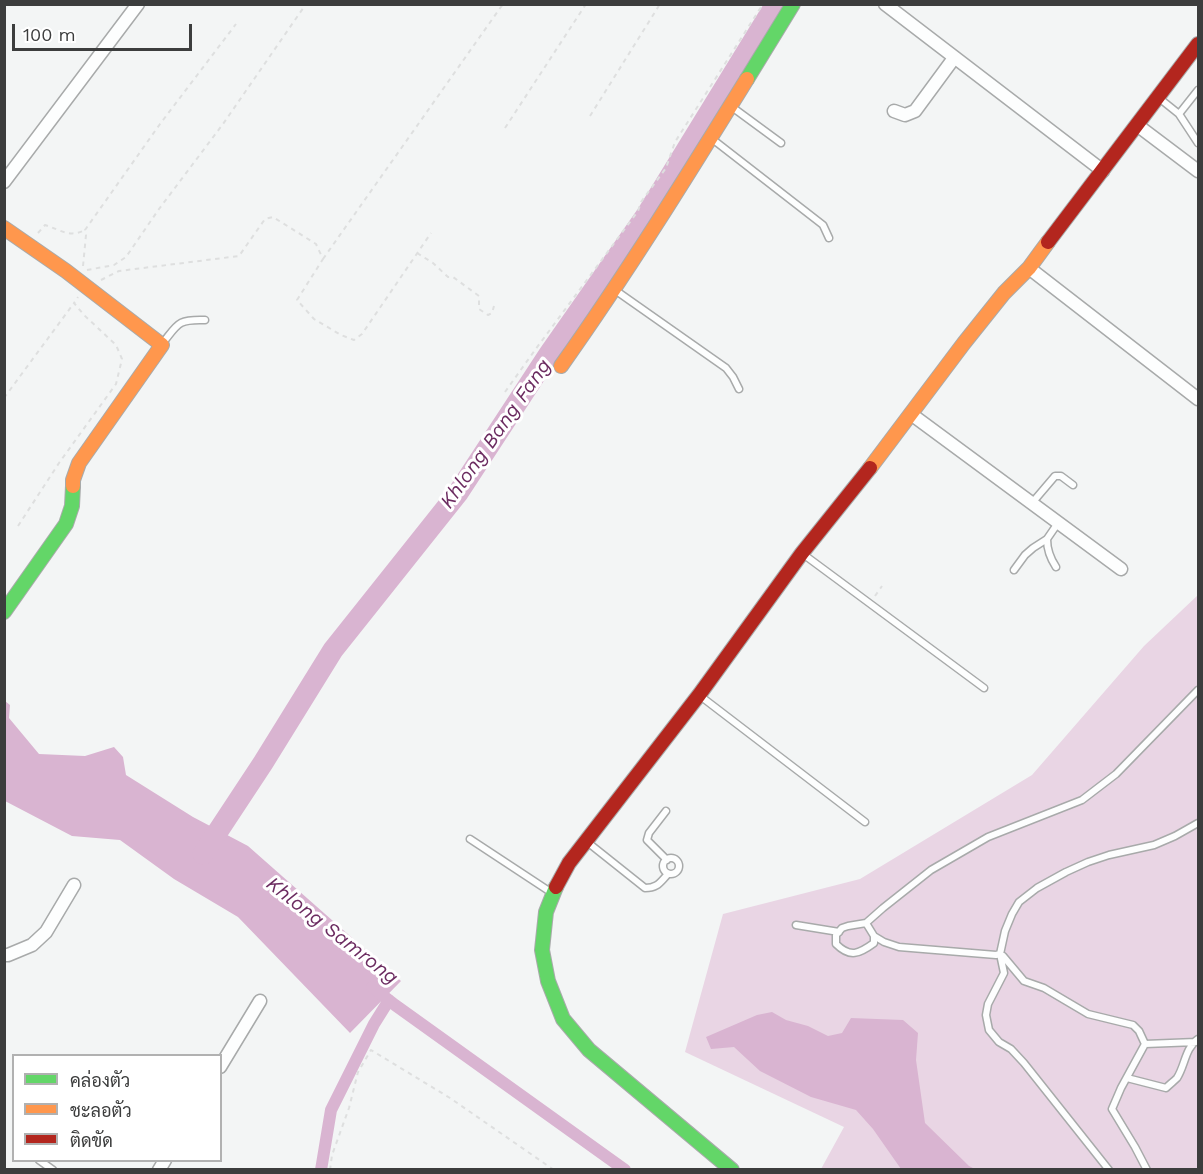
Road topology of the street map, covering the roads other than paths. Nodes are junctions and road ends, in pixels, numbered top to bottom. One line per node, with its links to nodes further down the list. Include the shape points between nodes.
1 (138, 4): 17 (street)
2 (793, 4): 8 (street)
3 (885, 4): 5 (street)
4 (1198, 44): 7 (street)
5 (954, 58): 9 (street, via 915,111 905,115); 15 (street)
6 (1198, 90): 10 (lane)
7 (1158, 97): 10 (lane); 11 (street)
8 (729, 105): 12 (street); 13 (lane)
9 (894, 111)
10 (1179, 114): 14 (lane)
11 (1137, 125): 15 (street); 16 (street)
12 (710, 137): 19 (lane, via 823,225); 21 (street)
13 (781, 143)
14 (1198, 143)
15 (1103, 171): 20 (street)
16 (1198, 171)
17 (4, 182)
18 (4, 228): 23 (street, via 76,275)
19 (829, 238)
20 (1029, 268): 26 (street); 27 (street, via 1004,293)
21 (614, 290): 24 (street); 25 (lane, via 726,368)
22 (205, 320): 23 (lane, via 183,321)
23 (162, 345): 36 (street, via 79,463 66,524)
24 (561, 366)
25 (739, 389)
26 (1198, 399)
27 (911, 414): 29 (street); 32 (street)
28 (1073, 484): 29 (lane, via 1055,476)
29 (1032, 503): 30 (street)
30 (1058, 522): 31 (lane); 34 (street)
31 (1047, 539): 33 (lane); 35 (lane, via 1025,555)
32 (802, 553): 37 (lane); 39 (street)
33 (1056, 567)
34 (1121, 569)
35 (1014, 570)
36 (4, 612)
37 (984, 688)
38 (1198, 690): 49 (lane, via 1116,774 1082,801 988,837 932,870)
39 (699, 694): 41 (lane); 44 (street)
40 (666, 811): 45 (lane, via 647,840)
41 (865, 822)
42 (1198, 823): 53 (lane, via 1154,845 1088,862 1037,888 1019,902 1012,914)
43 (470, 839): 48 (lane)
44 (586, 841): 46 (lane, via 645,888 658,885); 48 (street)
45 (666, 860): 46 (lane, via 663,868); 46 (lane, via 673,859 679,864 677,872)
46 (668, 874)
47 (74, 885): 54 (street, via 46,932 32,945)
48 (552, 893): 60 (street, via 542,950 548,981 564,1019 589,1050)
49 (866, 923): 51 (lane); 52 (lane)
50 (796, 925): 51 (lane)
51 (839, 932): 52 (lane, via 836,944 853,954 866,950 874,943)
52 (874, 936): 53 (lane, via 899,947)
53 (1000, 954): 57 (lane, via 1024,981 1088,1014 1132,1025); 61 (lane, via 1004,973 988,1004 989,1030 1024,1063)
54 (4, 955)
55 (260, 1001): 58 (street)
56 (1197, 1041): 57 (lane); 59 (lane, via 1177,1077 1166,1088)
57 (1145, 1044): 59 (lane)
58 (222, 1064)
59 (1127, 1077): 62 (lane, via 1112,1110)
60 (732, 1170)
61 (1109, 1170)
62 (1147, 1170)

